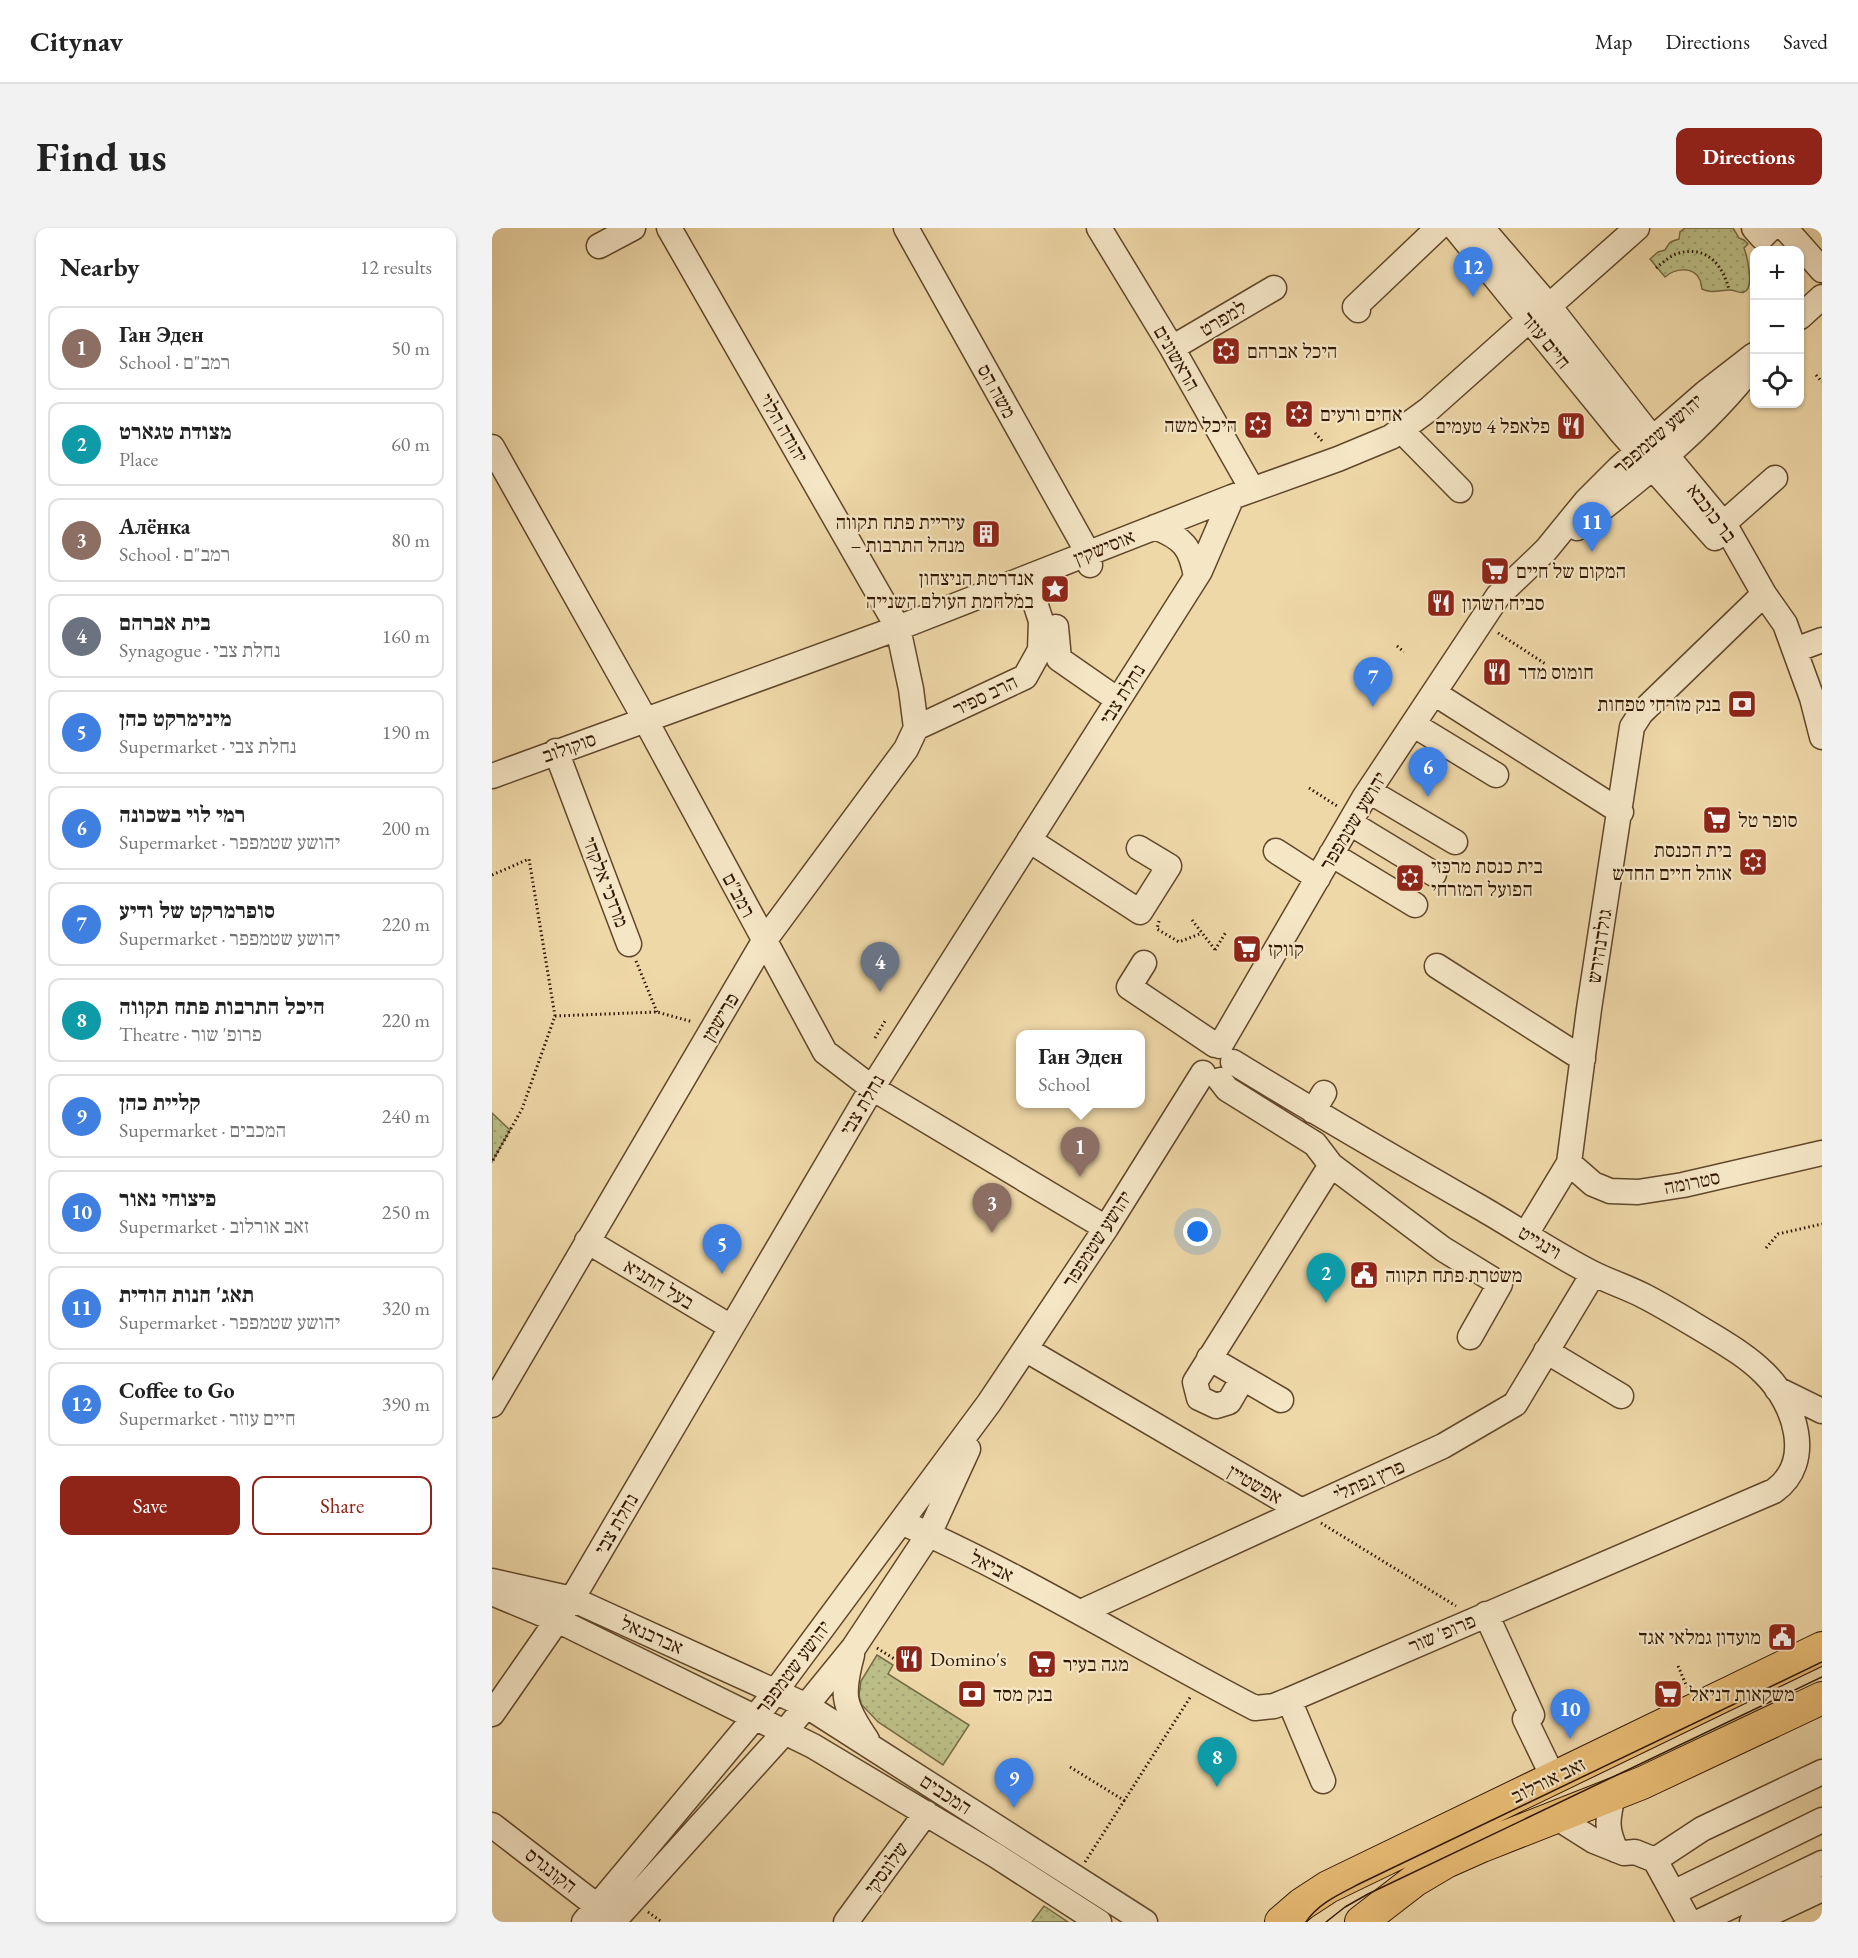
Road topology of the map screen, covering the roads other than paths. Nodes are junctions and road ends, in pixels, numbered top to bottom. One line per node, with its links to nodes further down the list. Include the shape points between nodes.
1 (633, 228): 12 (street)
2 (669, 228): 38 (street, יהודה הלוי)
3 (906, 228): 33 (street, משה הס)
4 (1099, 228): 19 (street, הראשונים)
5 (1438, 228): 16 (street, via 1355,307)
6 (1455, 228): 17 (street, חיים עוזר)
7 (1482, 228): 17 (street, חיים עוזר)
8 (1637, 228): 17 (street, אוסישקין)
9 (1754, 228): 10 (street, via 1762,237)
10 (1772, 228)
11 (1785, 228): 13 (street)
12 (598, 246)
13 (1822, 270)
14 (1274, 288): 19 (street, למפרט)
15 (1822, 297): 18 (street)
16 (1358, 310)
17 (1539, 312): 22 (street, אוסישקין); 23 (street, חיים עוזר); 25 (street, חיים עוזר)
18 (1804, 313)
19 (1172, 348): 29 (street, הראשונים)
20 (1750, 359): 25 (street, יהושע שטמפפר, via 1712,387)
21 (1750, 369): 25 (street, יהושע שטמפפר, via 1716,410)
22 (1405, 427): 28 (street); 29 (street, אוסישקין, via 1338,459)
23 (1620, 432): 25 (street, חיים עוזר); 26 (street, via 1624,447)
24 (492, 447): 43 (street, רמב"ם)
25 (1652, 452): 26 (street, יהושע שטמפפר); 30 (street, בר כוכבא); 32 (street, יהושע שטמפפר, via 1596,513); 36 (street, בר כוכבא)
26 (1618, 468): 32 (street, יהושע שטמפפר)
27 (1775, 478): 30 (street)
28 (1463, 487)
29 (1242, 493): 31 (street, אוסישקין); 35 (street, נחלת צבי)
30 (1723, 524): 36 (street, בר כוכבא)
31 (1155, 527): 33 (street, אוסישקין); 35 (street, via 1173,534 1185,545)
32 (1546, 550): 41 (street, יהושע שטמפפר, via 1498,596)
33 (1089, 559): 34 (street, אוסישקין)
34 (1027, 578): 38 (street, אוסישקין); 45 (street, הרב ספיר, via 1041,621 1040,650 1025,677)
35 (1196, 578): 42 (street, נחלת צבי)
36 (1764, 594): 40 (street, בר כוכבא, via 1785,624); 51 (street, גולדנהירש, via 1641,713 1632,727)
37 (1056, 627): 42 (street, via 1059,659)
38 (898, 628): 43 (street, אוסישקין); 45 (street)
39 (1822, 640): 40 (street)
40 (1795, 650): 46 (street, בר כוכבא)
41 (1434, 693): 44 (street, יהושע שטמפפר); 51 (street)
42 (1119, 700): 53 (street, נחלת צבי)
43 (646, 721): 47 (street, סוקולוב); 60 (street, רמב"ם)
44 (1414, 725): 48 (street); 50 (street, יהושע שטמפפר)
45 (915, 728): 62 (street, פרישמן, via 906,749)
46 (1822, 736)
47 (556, 751): 49 (street, סוקולוב); 64 (street, מרדכי אלקחי)
48 (1496, 775)
49 (492, 776)
50 (1369, 791): 52 (street, יהושע שטמפפר); 54 (street)
51 (1621, 812): 69 (street, גולדנהירש)
52 (1352, 820): 57 (street, יהושע שטמפפר); 58 (street)
53 (1029, 840): 55 (street, via 1140,912 1169,866); 71 (street, נחלת צבי)
54 (1455, 842)
55 (1139, 848)
56 (1276, 851): 59 (street)
57 (1331, 854): 59 (street, יהושע שטמפפר); 61 (street)
58 (1434, 874)
59 (1318, 878): 70 (street, יהושע שטמפפר)
60 (742, 900): 62 (street, via 762,909); 63 (street, רמב"ם)
61 (1415, 905)
62 (789, 908): 63 (street, פרישמן)
63 (764, 941): 67 (street, פרישמן); 68 (street, רמב"ם)
64 (629, 944)
65 (1144, 963): 70 (street, via 1129,987)
66 (1439, 963): 69 (street)
67 (746, 973): 68 (street, via 773,969); 77 (street, פרישמן)
68 (784, 978): 71 (street, רמב"ם, via 825,1052)
69 (1583, 1055): 73 (street, גולדנהירש)
70 (1218, 1061): 74 (street, via 1227,1089 1316,1144); 75 (street, יהושע שטמפפר); 76 (street, וינגייט, via 1318,1102)
71 (872, 1088): 75 (street, רמב"ם); 79 (street, נחלת צבי)
72 (1822, 1152): 73 (street, סטרומה, via 1638,1192 1610,1191 1593,1184)
73 (1569, 1163): 76 (street, גולדנהירש)
74 (1331, 1165): 80 (street, via 1443,1249 1500,1284); 83 (street)
75 (1106, 1228): 81 (street, יהושע שטמפפר)
76 (1526, 1234): 78 (street, וינגייט)
77 (587, 1241): 79 (street, בעל התניא); 89 (street, פרישמן)
78 (1593, 1274): 82 (street, פרץ נפתלי); 85 (street, וינגייט, via 1646,1297 1742,1354)
79 (731, 1327): 97 (street, נחלת צבי)
80 (1470, 1337)
81 (1025, 1349): 88 (street, יהושע שטמפפר); 92 (street, אפשטיין)
82 (1546, 1351): 86 (street); 92 (street, פרץ נפתלי, via 1515,1404 1443,1446)
83 (1209, 1358): 84 (street); 84 (street, via 1195,1382 1199,1398 1216,1406 1229,1402)
84 (1243, 1378): 87 (street)
85 (1777, 1389): 90 (street); 91 (street, וינגייט, via 1795,1429)
86 (1621, 1396)
87 (1281, 1400)
88 (989, 1403): 93 (street, יהושע שטמפפר); 94 (street, יהושע שטמפפר)
89 (492, 1405)
90 (1822, 1411)
91 (1797, 1459): 99 (street, פרופ' שור, via 1792,1473 1774,1491)
92 (1300, 1510): 98 (street, פרץ נפתלי)
93 (901, 1522): 94 (street, אביאל); 103 (street, יהושע שטמפפר)
94 (929, 1534): 98 (street, אביאל); 101 (street, יהושע שטמפפר)
95 (492, 1581): 97 (street, אברבנאל)
96 (492, 1593): 100 (street, אברבנאל)
97 (572, 1599): 100 (street, נחלת צבי); 103 (street, אברבנאל)
98 (1081, 1612): 105 (street, פרופ' שור, via 1255,1708)
99 (1486, 1614): 105 (street, פרופ' שור); 112 (street, via 1532,1715 1525,1719)
100 (559, 1621): 107 (street, נחלת צבי); 108 (street, אברבנאל)
101 (854, 1647): 106 (street, יהושע שטמפפר); 110 (street, via 844,1691 846,1703)
102 (1822, 1648): 112 (main road, זאב אורלוב)
103 (776, 1690): 106 (street, אברבנאל); 108 (street, יהושע שטמפפר)
104 (1822, 1698): 114 (main road, זאב אורלוב)
105 (1289, 1700): 113 (street)
106 (807, 1706): 109 (street, יהושע שטמפפר); 110 (street, המכבים)
107 (492, 1714)
108 (755, 1718): 109 (street, אברבנאל); 124 (street, יהושע שטמפפר)
109 (784, 1733): 115 (street, המכבים); 124 (street, יהושע שטמפפר)
110 (871, 1747): 127 (street, המכבים)
111 (1822, 1772): 120 (street, via 1702,1829)
112 (1553, 1778): 128 (main road, זאב אורלוב, via 1362,1863)
113 (1323, 1781)
114 (1613, 1795): 118 (main road, זאב אורלוב); 119 (street, via 1607,1826)
115 (926, 1813): 125 (street, שלונסקי); 126 (street, המכבים)
116 (1822, 1820): 123 (street)
117 (492, 1825): 124 (street, הקונגרס)
118 (1543, 1827): 119 (street); 129 (main road, זאב אורלוב, via 1446,1862)
119 (1616, 1850): 120 (street)
120 (1655, 1860): 123 (street)
121 (1822, 1863): 130 (street)
122 (1822, 1888): 131 (street)
123 (1677, 1910)
124 (599, 1918)
125 (846, 1922)
126 (1099, 1922)
127 (1145, 1922)
128 (1281, 1922)
129 (1361, 1922)
130 (1699, 1922)
131 (1752, 1922)

